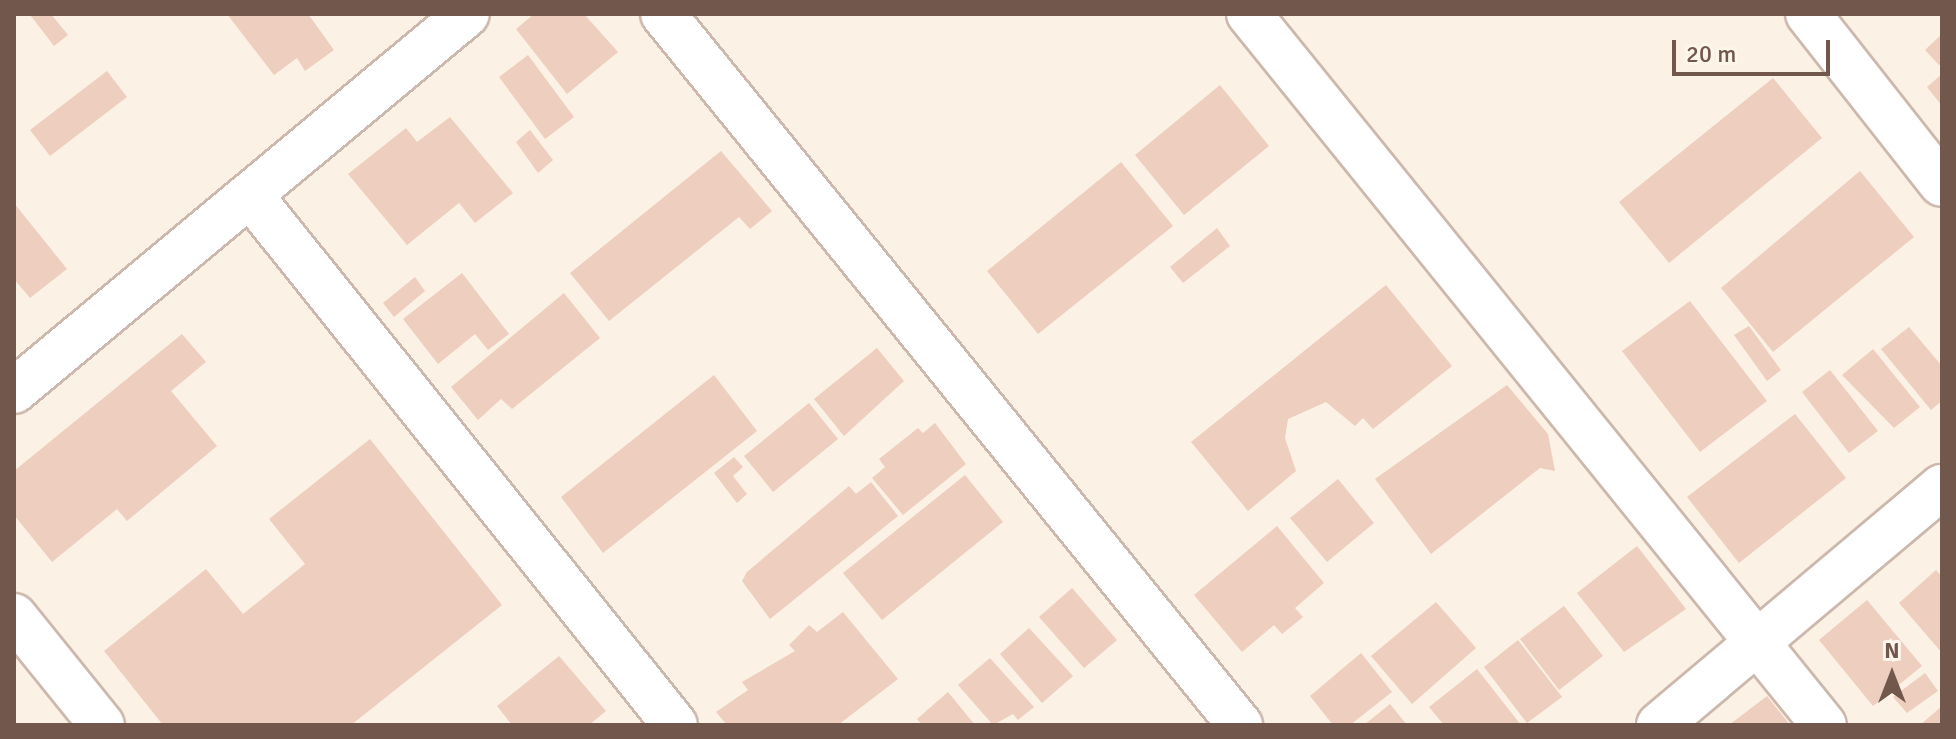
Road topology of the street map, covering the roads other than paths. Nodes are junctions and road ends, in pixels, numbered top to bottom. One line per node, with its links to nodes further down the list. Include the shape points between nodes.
1 (467, 14): 6 (street)
2 (663, 14): 13 (street)
3 (1249, 14): 10 (street)
4 (1808, 14): 5 (street)
5 (1942, 184)
6 (250, 195): 7 (street); 12 (street)
7 (14, 391)
8 (1942, 487): 10 (street)
9 (14, 616): 11 (street)
10 (1757, 643): 14 (street); 15 (street)
11 (102, 725)
12 (675, 725)
13 (1240, 725)
14 (1659, 725)
15 (1824, 725)

